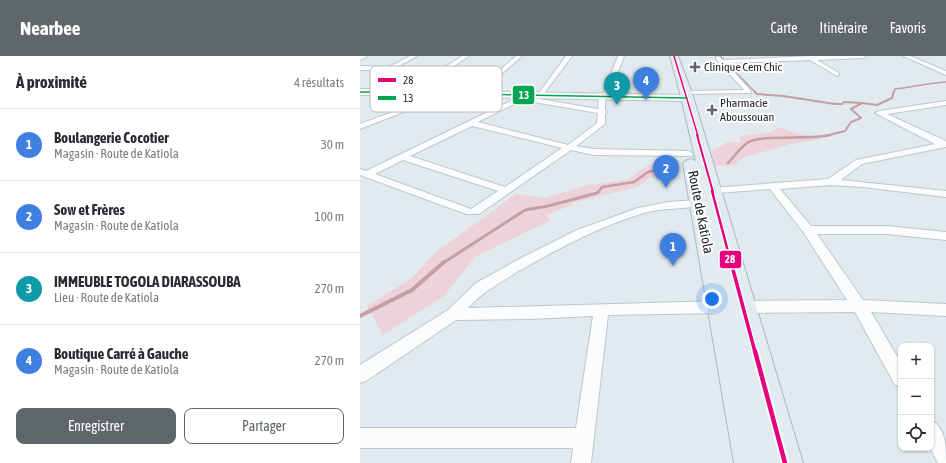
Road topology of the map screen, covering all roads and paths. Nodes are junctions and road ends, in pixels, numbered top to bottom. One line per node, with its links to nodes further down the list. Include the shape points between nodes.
1 (365, 56): 13 (street)
2 (414, 56): 15 (street)
3 (466, 56): 16 (street)
4 (519, 56): 17 (street)
5 (569, 56): 20 (street)
6 (621, 56): 23 (street)
7 (666, 56): 24 (highway, Route de Katiola)
8 (674, 56): 24 (highway, Route de Katiola)
9 (716, 56): 14 (street)
10 (863, 56): 12 (street)
11 (906, 56): 18 (street)
12 (810, 57): 14 (street); 19 (street)
13 (360, 58)
14 (722, 62): 24 (street, via 749,92)
15 (394, 66)
16 (451, 66)
17 (502, 71)
18 (946, 73)
19 (837, 74)
20 (541, 94): 22 (street); 23 (street)
21 (502, 95): 22 (street)
22 (525, 96): 26 (street); 29 (street)
23 (604, 96): 24 (street); 29 (street)
24 (683, 96): 36 (highway, Route de Katiola); 43 (highway, Route de Katiola)
25 (946, 103): 34 (street, via 878,113)
26 (502, 108)
27 (399, 112): 31 (street)
28 (493, 112): 32 (street)
29 (603, 112): 35 (street, via 601,124)
30 (360, 122): 31 (street)
31 (373, 122): 33 (street)
32 (471, 123): 35 (street); 37 (street)
33 (360, 127)
34 (943, 145): 39 (street, via 859,162)
35 (571, 148): 36 (street, via 607,153); 41 (street)
36 (689, 154): 43 (highway, Route de Katiola)
37 (403, 157): 38 (street); 41 (street)
38 (364, 173): 41 (street, via 473,213)
39 (831, 182): 40 (street); 42 (street)
40 (773, 186): 43 (street); 44 (street)
41 (505, 190)
42 (946, 194)
43 (703, 195): 47 (highway, Route de Katiola); 48 (highway, Route de Katiola); 51 (street, via 642,210 581,233 481,288)
44 (808, 230): 45 (street, via 887,230); 46 (street)
45 (946, 236)
46 (859, 306): 47 (street); 50 (street); 52 (street)
47 (744, 307): 60 (highway, Route de Katiola)
48 (720, 308): 49 (street); 59 (highway, Route de Katiola)
49 (601, 309): 51 (street, via 528,314); 56 (street)
50 (946, 310)
51 (453, 314): 53 (street)
52 (898, 374)
53 (360, 375)
54 (937, 436): 57 (street)
55 (360, 438): 56 (street)
56 (584, 438): 58 (street)
57 (946, 457)
58 (581, 463)
59 (752, 463)
60 (785, 463)

